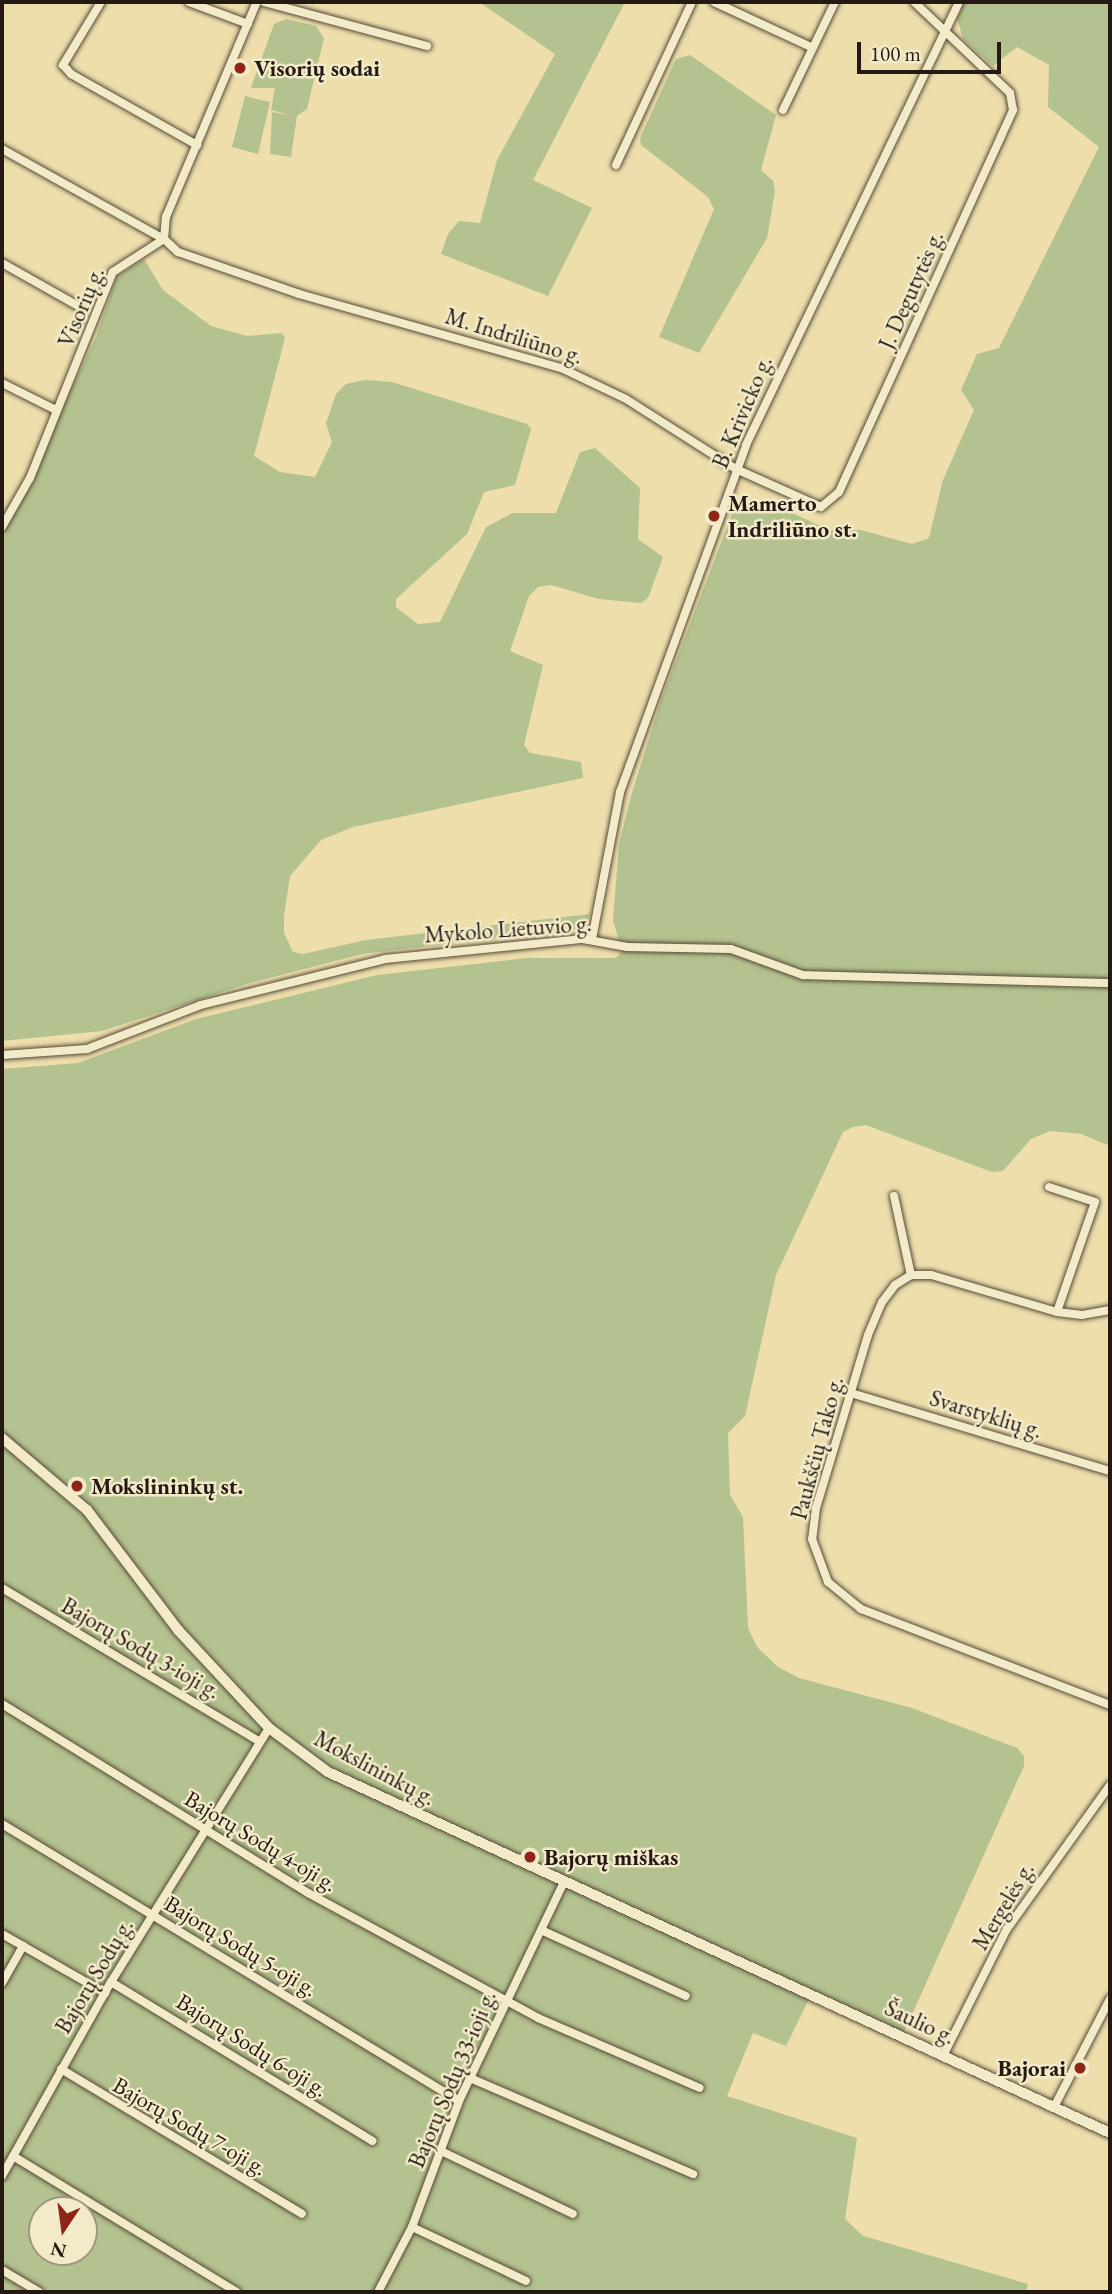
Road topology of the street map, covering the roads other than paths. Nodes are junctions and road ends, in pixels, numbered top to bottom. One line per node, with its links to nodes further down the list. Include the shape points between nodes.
1 (101, 2): 15 (street, via 63,65 71,74)
2 (189, 2): 10 (street)
3 (257, 2): 10 (street)
4 (264, 2): 12 (street)
5 (692, 2): 17 (street)
6 (714, 2): 13 (street)
7 (835, 2): 13 (street)
8 (915, 2): 11 (street)
9 (959, 2): 11 (street, B. Krivicko g.)
10 (248, 24): 15 (street)
11 (944, 28): 23 (street, B. Krivicko g.); 24 (street, J. Degutytės g., via 1010,93 1010,118)
12 (427, 46)
13 (813, 48): 14 (street)
14 (783, 110)
15 (197, 145): 18 (street, via 166,217)
16 (2, 149): 18 (street, M. Indriliūno g.)
17 (616, 165)
18 (164, 239): 22 (street, Visorių g., via 113,272 86,349); 23 (street, M. Indriliūno g., via 178,252 299,294 561,368 626,399)
19 (2, 263): 20 (street)
20 (78, 306)
21 (2, 383): 22 (street)
22 (55, 410): 25 (street, Visorių g., via 30,478)
23 (737, 469): 24 (street, M. Indriliūno g., via 812,506); 26 (street, B. Krivicko g., via 620,792)
24 (834, 500)
25 (2, 527)
26 (592, 939): 27 (street, Mykolo Lietuvio g., via 627,947 731,949 803,975); 28 (street, Mykolo Lietuvio g., via 384,959 201,1005 87,1049)
27 (1110, 983)
28 (2, 1055)
29 (1049, 1187): 33 (street, via 1095,1202)
30 (894, 1196): 31 (street)
31 (911, 1275): 33 (street, via 943,1277); 34 (street, Paukščių Tako g., via 881,1302)
32 (1110, 1310): 33 (street, via 1082,1315)
33 (1057, 1312)
34 (851, 1393): 36 (street, Svarstyklių g.); 39 (street, Paukščių Tako g., via 813,1524 818,1564 834,1589 876,1616)
35 (3, 1441): 40 (street, Mokslininkų g., via 87,1510 178,1630)
36 (1110, 1471)
37 (2, 1588): 41 (street, Bajorų Sodų 3-ioji g.)
38 (2, 1704): 44 (street, Bajorų Sodų 4-oji g.)
39 (1110, 1705)
40 (269, 1728): 41 (street, Bajorų Sodų g.); 45 (street, Mokslininkų g., via 328,1772)
41 (260, 1742): 44 (street, Bajorų Sodų g.)
42 (1110, 1785): 57 (street, Mergelės g., via 1007,1929)
43 (2, 1824): 46 (street, Bajorų Sodų 5-oji g.)
44 (205, 1831): 46 (street, Bajorų Sodų g.); 56 (street, Bajorų Sodų 4-oji g.)
45 (564, 1882): 47 (street, Bajorų Sodų 33-ioji g.); 50 (street, Mokslininkų g.)
46 (153, 1915): 51 (street, Bajorų Sodų g.); 61 (street, Bajorų Sodų 5-oji g.)
47 (541, 1930): 54 (street); 56 (street, Bajorų Sodų 33-ioji g.)
48 (2, 1934): 49 (street)
49 (23, 1946): 52 (street); 53 (street)
50 (712, 1949): 57 (street, Šaulio g.)
51 (111, 1982): 53 (street, Bajorų Sodų g.); 64 (street, Bajorų Sodų 6-oji g.)
52 (2, 1983)
53 (105, 1993): 58 (street, Bajorų Sodų g.)
54 (687, 1996)
55 (1110, 1999): 62 (street)
56 (507, 2001): 59 (street, Bajorų Sodų 33-ioji g.); 60 (street, Bajorų Sodų 4-oji g., via 608,2051)
57 (943, 2056): 62 (street, Šaulio g.)
58 (61, 2069): 66 (street, Bajorų Sodų g.); 69 (street, Bajorų Sodų 7-oji g.)
59 (470, 2078): 61 (street, Bajorų Sodų 33-ioji g.); 67 (street)
60 (700, 2088)
61 (459, 2101): 65 (street, Bajorų Sodų 33-ioji g.)
62 (1054, 2108): 63 (street, Šaulio g.)
63 (1110, 2133)
64 (372, 2141)
65 (441, 2151): 70 (street); 71 (street, Bajorų Sodų 33-ioji g.)
66 (13, 2156): 68 (street, Bajorų Sodų g.); 75 (street)
67 (693, 2174)
68 (2, 2176)
69 (302, 2214)
70 (573, 2214)
71 (412, 2227): 73 (street); 76 (street, Bajorų Sodų 33-ioji g.)
72 (2, 2270): 74 (street)
73 (526, 2281)
74 (39, 2292)
75 (237, 2292)
76 (378, 2292)

